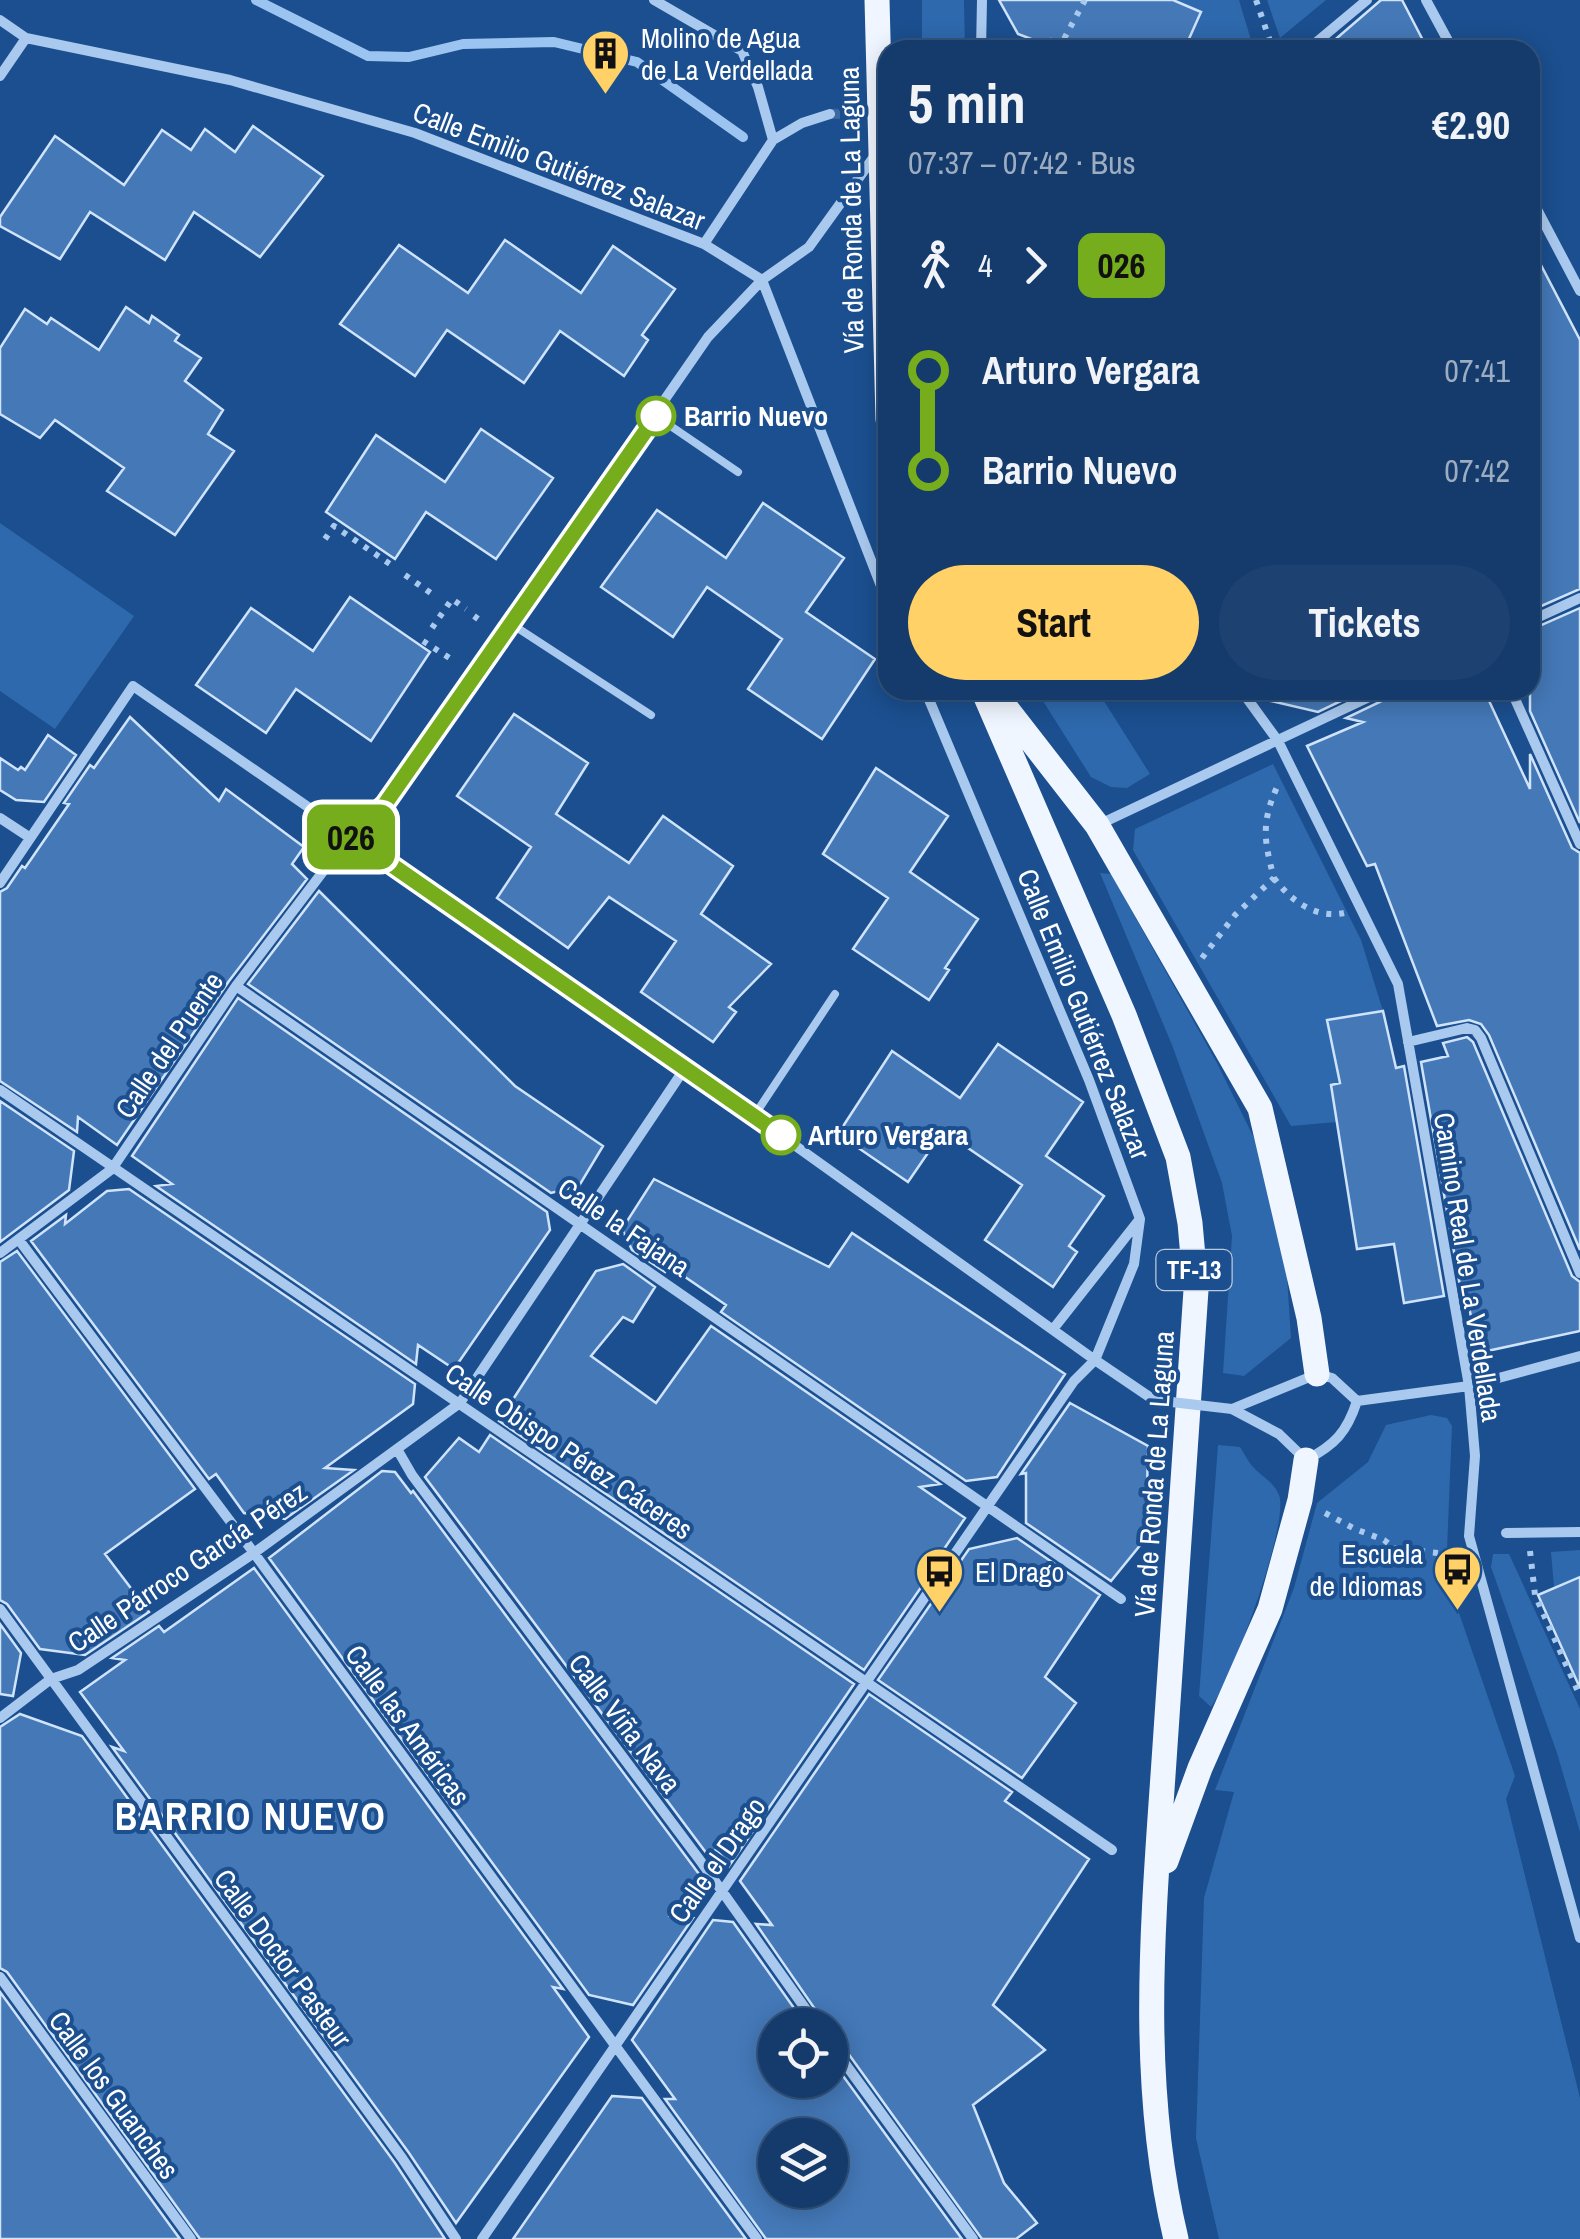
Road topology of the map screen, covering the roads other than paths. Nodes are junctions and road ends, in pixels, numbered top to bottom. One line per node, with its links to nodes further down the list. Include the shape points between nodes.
1 (654, 0): 14 (street, via 742,51)
2 (877, 0): 11 (main road, Vía de Ronda de La Laguna)
3 (982, 0): 8 (street)
4 (1367, 0): 9 (street)
5 (1426, 0): 10 (street)
6 (0, 20): 7 (street, Calle Emilio Gutiérrez Salazar)
7 (26, 38): 12 (street); 17 (street, Calle Emilio Gutiérrez Salazar, via 230,80 415,133)
8 (984, 40)
9 (1319, 40)
10 (1448, 40)
11 (878, 50)
12 (0, 76)
13 (830, 114): 14 (street)
14 (773, 140): 17 (street)
15 (878, 153): 18 (street, Calle del Puente, via 808,247)
16 (1540, 215): 19 (street)
17 (704, 244): 18 (street, Calle Emilio Gutiérrez Salazar)
18 (762, 280): 20 (street, Calle del Puente, via 708,337); 22 (street)
19 (1580, 291)
20 (656, 416): 21 (lane); 25 (street, Calle del Puente)
21 (738, 472)
22 (878, 579)
23 (1580, 598): 24 (street)
24 (1540, 616)
25 (510, 622): 32 (lane); 36 (street, Calle del Puente, via 385,804)
26 (929, 700): 47 (street, Calle Emilio Gutiérrez Salazar)
27 (987, 700): 72 (main road, Vía de Ronda de La Laguna / TF-13, via 1124,1016 1178,1157 1190,1223 1196,1290)
28 (1000, 700): 35 (main road)
29 (1249, 700): 33 (street, Camino Real de La Verdellada)
30 (1363, 700): 33 (street)
31 (1515, 700): 38 (street)
32 (651, 715)
33 (1278, 740): 35 (street); 42 (street, Camino Real de La Verdellada, via 1398,984)
34 (0, 818): 37 (street)
35 (1097, 825): 55 (main road, via 1260,1108)
36 (350, 836): 37 (street, via 133,686); 40 (street, Calle del Puente); 43 (street)
37 (29, 837): 39 (street)
38 (1580, 844)
39 (0, 884)
40 (236, 986): 46 (street, Calle del Puente); 48 (street, Calle la Fajana)
41 (835, 994): 45 (lane)
42 (1408, 1042): 51 (street, via 1467,1028 1481,1038); 56 (street, Camino Real de La Verdellada)
43 (685, 1068): 45 (street); 48 (street, Calle Párroco García Pérez)
44 (0, 1090): 46 (street, Calle Obispo Pérez Cáceres)
45 (754, 1116): 52 (street)
46 (112, 1169): 49 (street, Calle del Puente); 58 (street, Calle Obispo Pérez Cáceres)
47 (1140, 1219): 52 (street); 54 (street, Calle Emilio Gutiérrez Salazar, via 1134,1264)
48 (580, 1223): 58 (street, Calle Párroco García Pérez); 62 (street, Calle la Fajana)
49 (19, 1240): 50 (street, Calle del Puente); 65 (street, Calle las Américas)
50 (0, 1253)
51 (1580, 1272)
52 (1054, 1328): 54 (street)
53 (1580, 1356): 56 (street)
54 (1096, 1360): 59 (street, bridge, via 1154,1400); 62 (street, Calle Emilio Gutiérrez Salazar)
55 (1317, 1374): 57 (street, via 1332,1378); 59 (street)
56 (1469, 1386): 57 (street); 74 (street, Camino Real de La Verdellada, via 1474,1456 1468,1536)
57 (1357, 1401): 61 (street, via 1349,1428)
58 (460, 1402): 60 (street, Calle Párroco García Pérez); 69 (street, Calle Obispo Pérez Cáceres)
59 (1232, 1410): 61 (street, via 1278,1434)
60 (397, 1449): 65 (street, Calle Párroco García Pérez); 73 (street, Calle Viña Nava)
61 (1306, 1460): 72 (main road, via 1270,1610)
62 (988, 1506): 66 (street, Calle la Fajana); 69 (street, Calle el Drago)
63 (1580, 1532): 64 (street)
64 (1506, 1534)
65 (254, 1553): 68 (street, Calle Párroco García Pérez, via 78,1670); 77 (street, Calle las Américas)
66 (1121, 1598)
67 (0, 1609): 68 (street, Calle Doctor Pasteur)
68 (51, 1679): 70 (street, Calle Párroco García Pérez); 80 (street, Calle Doctor Pasteur)
69 (867, 1684): 71 (street, Calle Obispo Pérez Cáceres); 73 (street, Calle el Drago)
70 (0, 1718)
71 (1112, 1850)
72 (1155, 1890): 84 (main road, Vía de Ronda de La Laguna / TF-13, via 1150,2044 1164,2188)
73 (720, 1894): 76 (street, Calle Viña Nava); 77 (street, Calle el Drago)
74 (1580, 1938)
75 (0, 1977): 79 (street, Calle los Guanches)
76 (804, 2008)
77 (616, 2046): 81 (street, Calle el Drago); 82 (street, Calle las Américas)
78 (848, 2068): 83 (street)
79 (192, 2239)
80 (456, 2239)
81 (482, 2239)
82 (757, 2239)
83 (973, 2239)
84 (1176, 2239)

